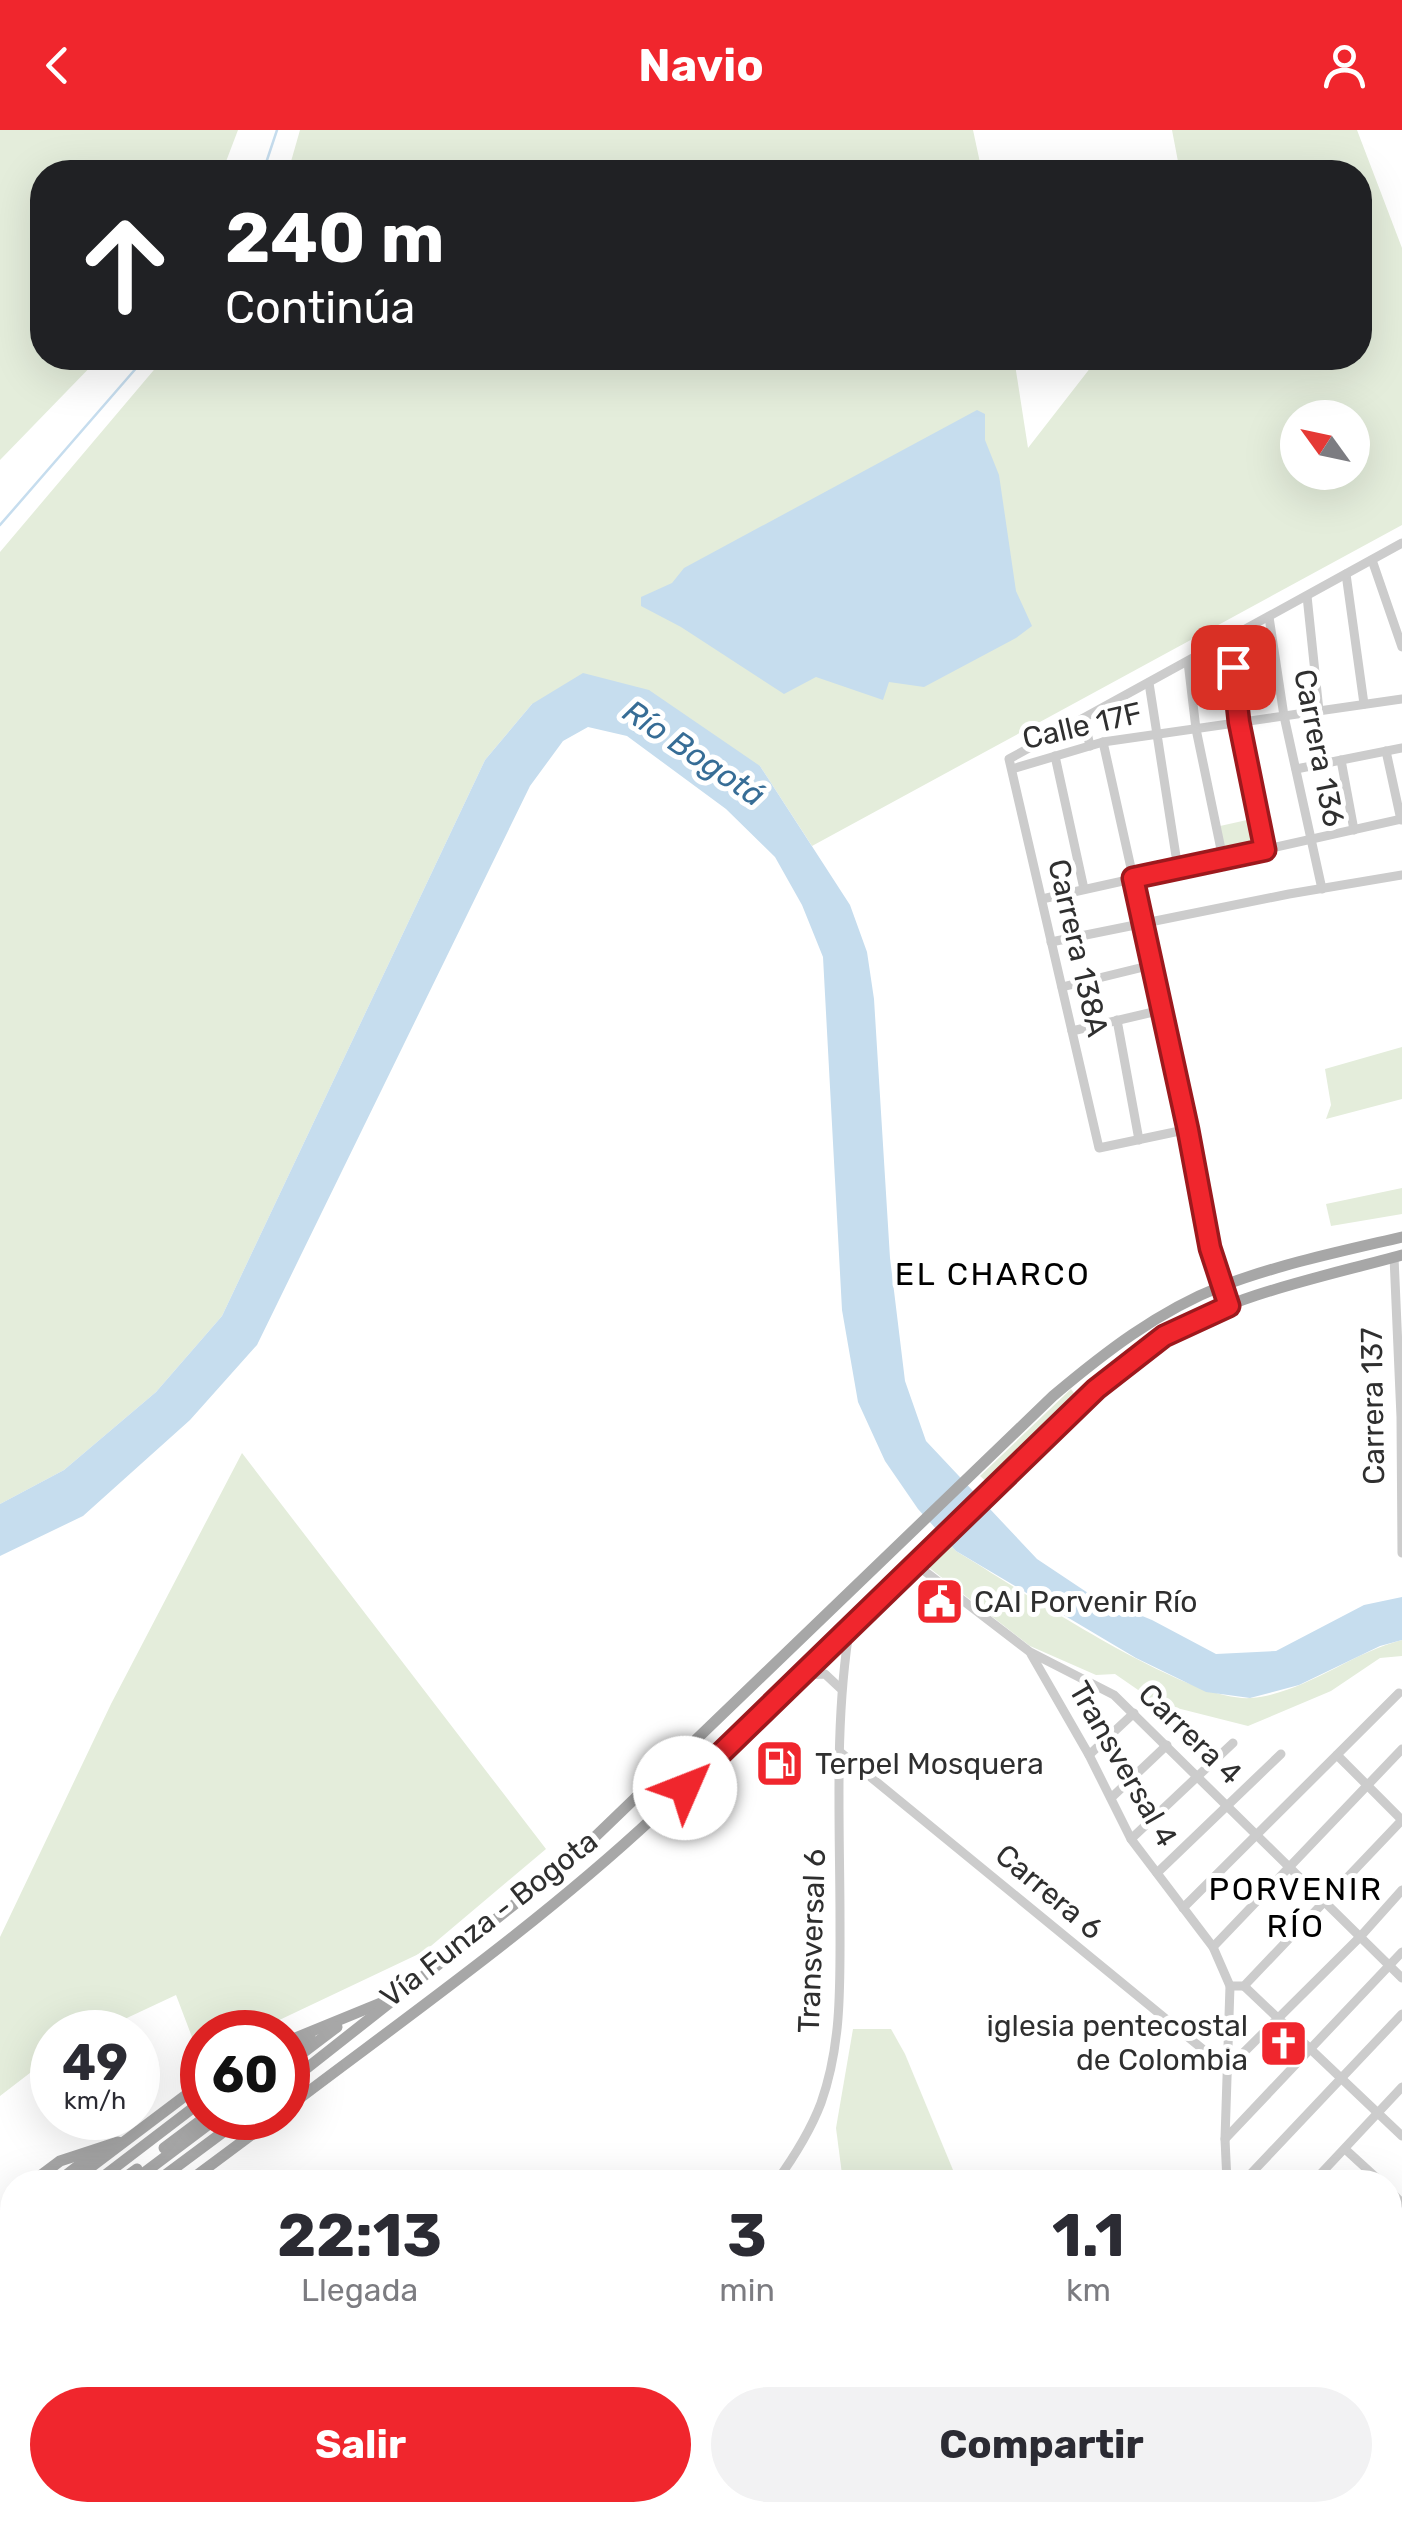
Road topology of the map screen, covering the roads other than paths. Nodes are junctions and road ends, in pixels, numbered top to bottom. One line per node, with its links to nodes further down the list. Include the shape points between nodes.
1 (1402, 543): 2 (street)
2 (1372, 560): 3 (street); 7 (street)
3 (1346, 574): 4 (street); 11 (street)
4 (1307, 596): 5 (street); 12 (street)
5 (1269, 617): 6 (street); 13 (street, Carrera 136)
6 (1230, 639): 8 (street); 15 (street)
7 (1402, 647)
8 (1188, 662): 9 (street); 16 (street)
9 (1150, 683): 14 (street); 17 (street)
10 (1402, 698): 11 (street, Calle 17F)
11 (1364, 704): 12 (street, Calle 17F)
12 (1319, 711): 13 (street, Calle 17F)
13 (1284, 716): 15 (street, Calle 17F); 25 (street, Carrera 136)
14 (1084, 720): 19 (street); 24 (street)
15 (1239, 722): 16 (street, Calle 17F); 29 (street)
16 (1196, 729): 17 (street, Calle 17F); 30 (street)
17 (1156, 734): 18 (street, Calle 17F); 31 (street)
18 (1103, 742): 19 (street, Calle 17F); 33 (street)
19 (1090, 746): 22 (street, Calle 17F)
20 (1402, 748): 21 (street)
21 (1386, 751): 23 (street); 26 (street)
22 (1054, 756): 24 (street, Calle 17F); 34 (street)
23 (1341, 760): 25 (street); 27 (street)
24 (1011, 764): 36 (street, Carrera 138A)
25 (1296, 770): 28 (street, Carrera 136)
26 (1401, 820): 27 (street)
27 (1354, 830): 28 (street)
28 (1312, 839): 29 (street); 35 (street, Carrera 136)
29 (1265, 850): 30 (street)
30 (1223, 859): 31 (street)
31 (1178, 868): 33 (street)
32 (1402, 876): 35 (street)
33 (1133, 878): 34 (street); 37 (street)
34 (1084, 889): 36 (street)
35 (1322, 889): 37 (street)
36 (1042, 898): 38 (street, Carrera 138A)
37 (1143, 923): 38 (street); 39 (street)
38 (1051, 942): 40 (street, Carrera 138A)
39 (1152, 965): 40 (street); 41 (street)
40 (1062, 987): 43 (street, Carrera 138A)
41 (1162, 1010): 42 (street); 44 (street)
42 (1117, 1020): 43 (street); 45 (street)
43 (1072, 1031): 45 (street, Carrera 138A, via 1099,1148)
44 (1188, 1130): 45 (street); 48 (street)
45 (1139, 1140)
46 (1402, 1237): 48 (main road)
47 (1398, 1256): 49 (main road, Vía Funza - Bogota); 50 (street, Carrera 137)
48 (1222, 1286): 49 (street); 51 (main road, via 1146,1326)
49 (1229, 1306): 53 (main road, Vía Funza - Bogota, via 1164,1336)
50 (1400, 1328): 52 (street, Carrera 137)
51 (1081, 1372): 53 (main road); 77 (main road)
52 (1400, 1372): 54 (street, Carrera 137)
53 (1096, 1389): 58 (main road, Vía Funza - Bogota)
54 (1401, 1416): 55 (street, Carrera 137)
55 (1401, 1464): 56 (street, Carrera 137)
56 (1401, 1508): 57 (street, Carrera 137)
57 (1402, 1553)
58 (914, 1563): 59 (main road, Vía Funza - Bogota); 60 (street, Carrera 4)
59 (850, 1625): 61 (main road, Vía Funza - Bogota); 62 (street, Transversal 6)
60 (1030, 1652): 64 (street, Carrera 4, via 1097,1684); 71 (street, Transversal 4)
61 (796, 1678): 62 (street, via 818,1672); 80 (main road, Vía Funza - Bogota)
62 (840, 1688): 68 (street, Transversal 6)
63 (1399, 1693): 70 (street)
64 (1134, 1713): 66 (street, Carrera 4); 71 (street)
65 (1233, 1743): 72 (street)
66 (1166, 1745): 72 (street, Carrera 4); 74 (street)
67 (1402, 1749): 73 (street)
68 (840, 1752): 105 (street, Carrera 6); 137 (street, Transversal 6, via 838,2028 820,2104)
69 (1281, 1754): 75 (street)
70 (1337, 1754): 73 (street); 78 (street)
71 (1090, 1756): 74 (street, Transversal 4)
72 (1198, 1776): 75 (street, Carrera 4); 79 (street)
73 (1368, 1785): 76 (street); 81 (street)
74 (1111, 1798): 79 (street, Transversal 4)
75 (1228, 1806): 78 (street, Carrera 4); 82 (street)
76 (1402, 1820): 84 (street)
77 (599, 1833): 80 (main road); 93 (main road)
78 (1256, 1834): 81 (street, Carrera 4); 85 (street)
79 (1131, 1839): 82 (street, Transversal 4)
80 (616, 1852): 108 (main road, Vía Funza - Bogota)
81 (1290, 1867): 84 (street, Carrera 4); 87 (street)
82 (1157, 1873): 85 (street, Transversal 4)
83 (1402, 1890): 86 (street)
84 (1324, 1902): 86 (street, Carrera 4); 92 (street)
85 (1183, 1908): 87 (street, Transversal 4)
86 (1360, 1937): 89 (street, Carrera 4); 97 (street)
87 (1212, 1948): 91 (street, Transversal 4)
88 (1402, 1952): 89 (street)
89 (1389, 1966): 90 (street, Carrera 4); 102 (street)
90 (1402, 1978)
91 (1230, 1986): 92 (street); 105 (street, Transversal 4)
92 (1244, 1986): 97 (street)
93 (396, 1996): 94 (main road); 104 (main road)
94 (380, 2003): 96 (main road); 103 (main road)
95 (1402, 2014): 106 (street)
96 (352, 2015): 98 (main road); 101 (main road)
97 (1278, 2018): 102 (street); 105 (street)
98 (321, 2028): 99 (main road); 100 (main road)
99 (310, 2033)
100 (310, 2037)
101 (310, 2047)
102 (1310, 2050): 106 (street); 117 (street)
103 (310, 2057)
104 (310, 2064)
105 (1227, 2068): 117 (street, Transversal 4)
106 (1340, 2079): 112 (street); 139 (street)
107 (1402, 2087): 112 (street)
108 (310, 2090)
109 (180, 2099): 111 (main road)
110 (180, 2109): 129 (main road)
111 (160, 2114)
112 (1377, 2114): 116 (street); 124 (street)
113 (180, 2118): 130 (main road)
114 (180, 2127): 131 (main road)
115 (180, 2136): 132 (main road)
116 (1402, 2136)
117 (1225, 2139): 138 (street, Transversal 4)
118 (127, 2140): 123 (main road); 128 (main road)
119 (188, 2140): 133 (main road)
120 (200, 2140): 134 (main road)
121 (212, 2140): 135 (main road)
122 (244, 2140): 136 (main road)
123 (103, 2147): 125 (main road); 126 (main road); 127 (main road)
124 (1344, 2148): 140 (street); 141 (street)
125 (48, 2170)
126 (59, 2170)
127 (73, 2170)
128 (87, 2170)
129 (100, 2170)
130 (112, 2170)
131 (124, 2170)
132 (135, 2170)
133 (148, 2170)
134 (160, 2170)
135 (172, 2170)
136 (204, 2170)
137 (784, 2170)
138 (1226, 2170)
139 (1254, 2170)
140 (1324, 2170)
141 (1368, 2170)

